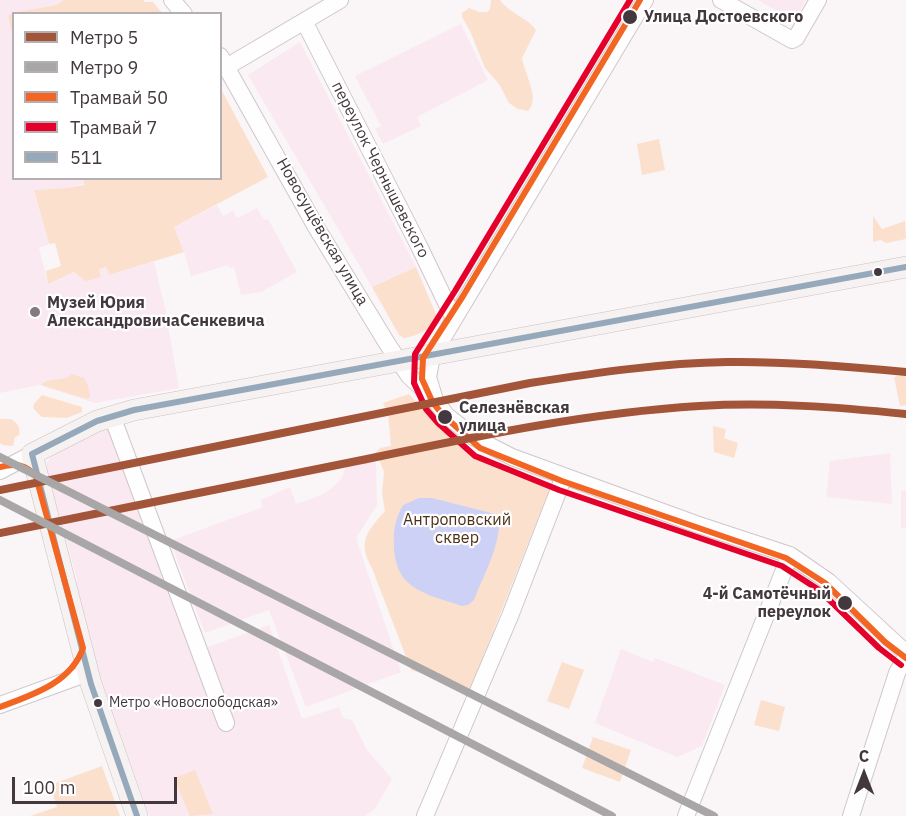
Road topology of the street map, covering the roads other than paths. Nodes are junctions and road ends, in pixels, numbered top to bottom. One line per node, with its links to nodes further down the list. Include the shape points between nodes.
1 (172, 0): 6 (street)
2 (340, 0): 7 (street)
3 (645, 0): 10 (street)
4 (721, 0): 5 (street, via 790,40 796,38)
5 (818, 0)
6 (182, 12)
7 (304, 21): 8 (street); 10 (street, переулок Чернышевского)
8 (224, 61): 12 (street, Новосущёвская улица, via 318,231)
9 (906, 267): 11 (main road)
10 (454, 319): 11 (street)
11 (432, 356): 12 (main road); 13 (street, via 428,377)
12 (400, 362): 13 (street, Новосущёвская улица); 14 (main road)
13 (435, 400): 17 (street, Новосущёвская улица, via 475,438)
14 (112, 416): 15 (main road); 22 (street)
15 (32, 454): 16 (street); 20 (main road)
16 (0, 471)
17 (564, 476): 18 (street, Новосущёвская улица); 24 (street, via 506,626)
18 (790, 555): 19 (street, Новосущёвская улица, via 829,582); 25 (street)
19 (906, 655): 26 (street)
20 (87, 673): 21 (street); 23 (main road)
21 (0, 705)
22 (225, 723)
23 (137, 816)
24 (425, 816)
25 (686, 816)
26 (851, 816)

